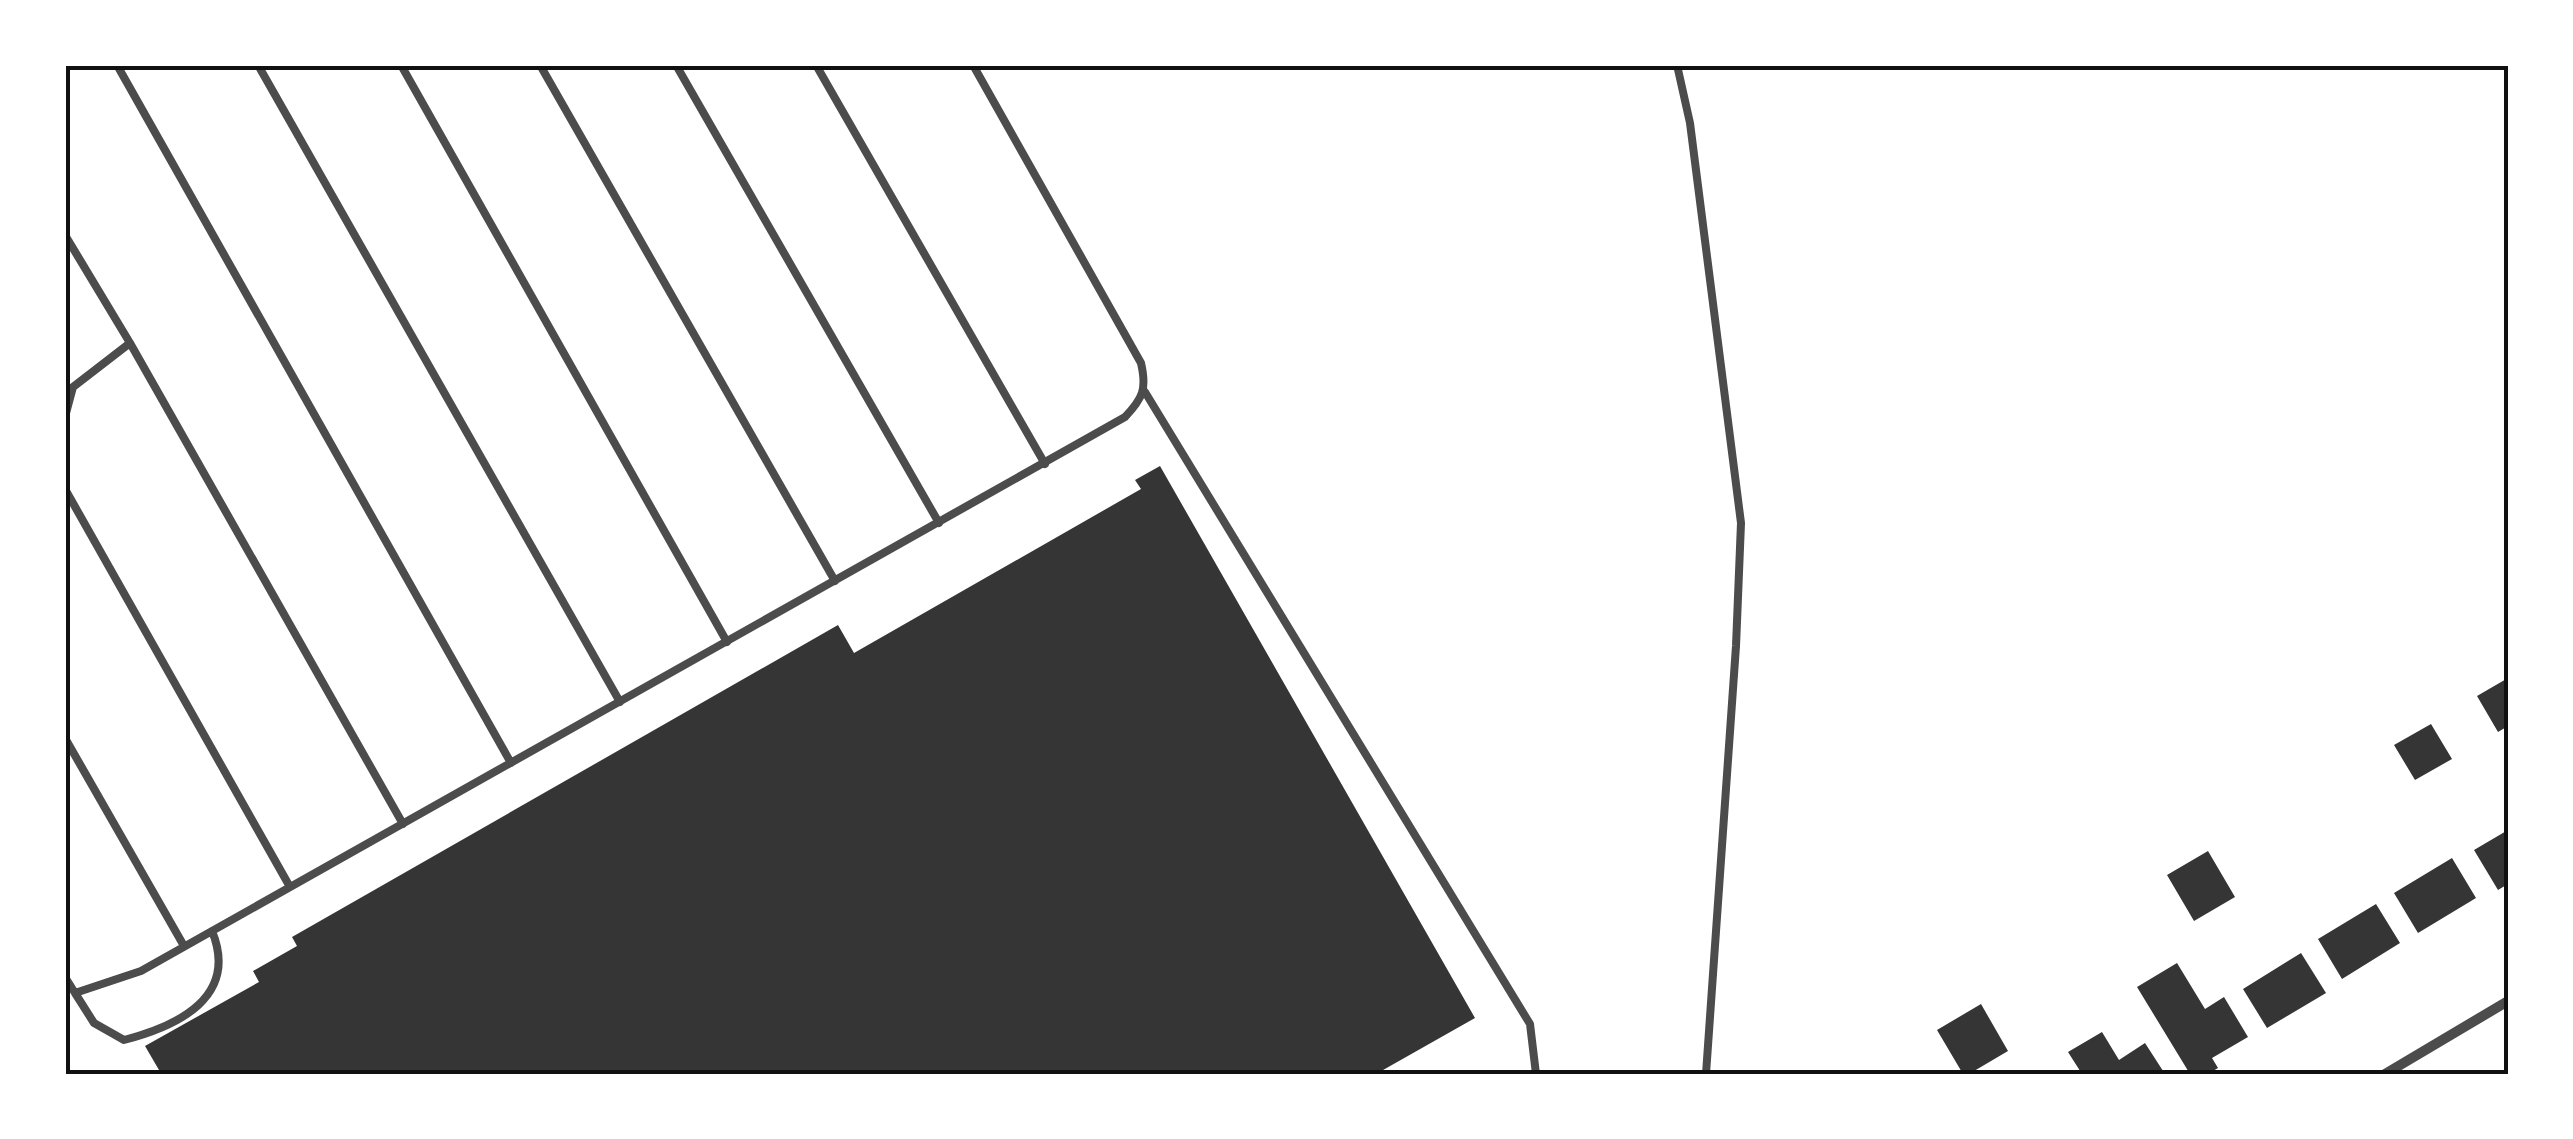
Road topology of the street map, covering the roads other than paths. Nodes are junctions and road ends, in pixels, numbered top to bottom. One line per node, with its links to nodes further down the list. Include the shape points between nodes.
1 (117, 65): 20 (lane)
2 (258, 65): 18 (lane)
3 (401, 65): 17 (lane)
4 (540, 65): 16 (lane)
5 (676, 65): 15 (lane)
6 (816, 65): 13 (lane)
7 (973, 65): 11 (lane, via 1141,363)
8 (1677, 65): 29 (lane, via 1741,523)
9 (65, 235): 10 (lane)
10 (130, 343): 12 (lane, via 74,387); 21 (lane)
11 (1144, 391): 13 (lane, via 1125,417); 28 (lane, via 1530,1024)
12 (65, 417)
13 (1044, 464): 15 (lane)
14 (65, 489): 22 (lane)
15 (939, 523): 16 (lane)
16 (835, 581): 17 (lane)
17 (727, 642): 18 (lane)
18 (620, 702): 20 (lane)
19 (65, 738): 24 (lane)
20 (511, 763): 21 (lane)
21 (402, 824): 22 (lane)
22 (290, 887): 23 (lane)
23 (212, 931): 24 (lane); 26 (lane, via 220,951 218,978 205,1000 161,1030 124,1040 94,1023)
24 (184, 946): 26 (lane, via 141,971)
25 (65, 977): 26 (lane)
26 (75, 993)
27 (2508, 1001): 30 (street)
28 (1536, 1074)
29 (1706, 1074)
30 (2385, 1074)

